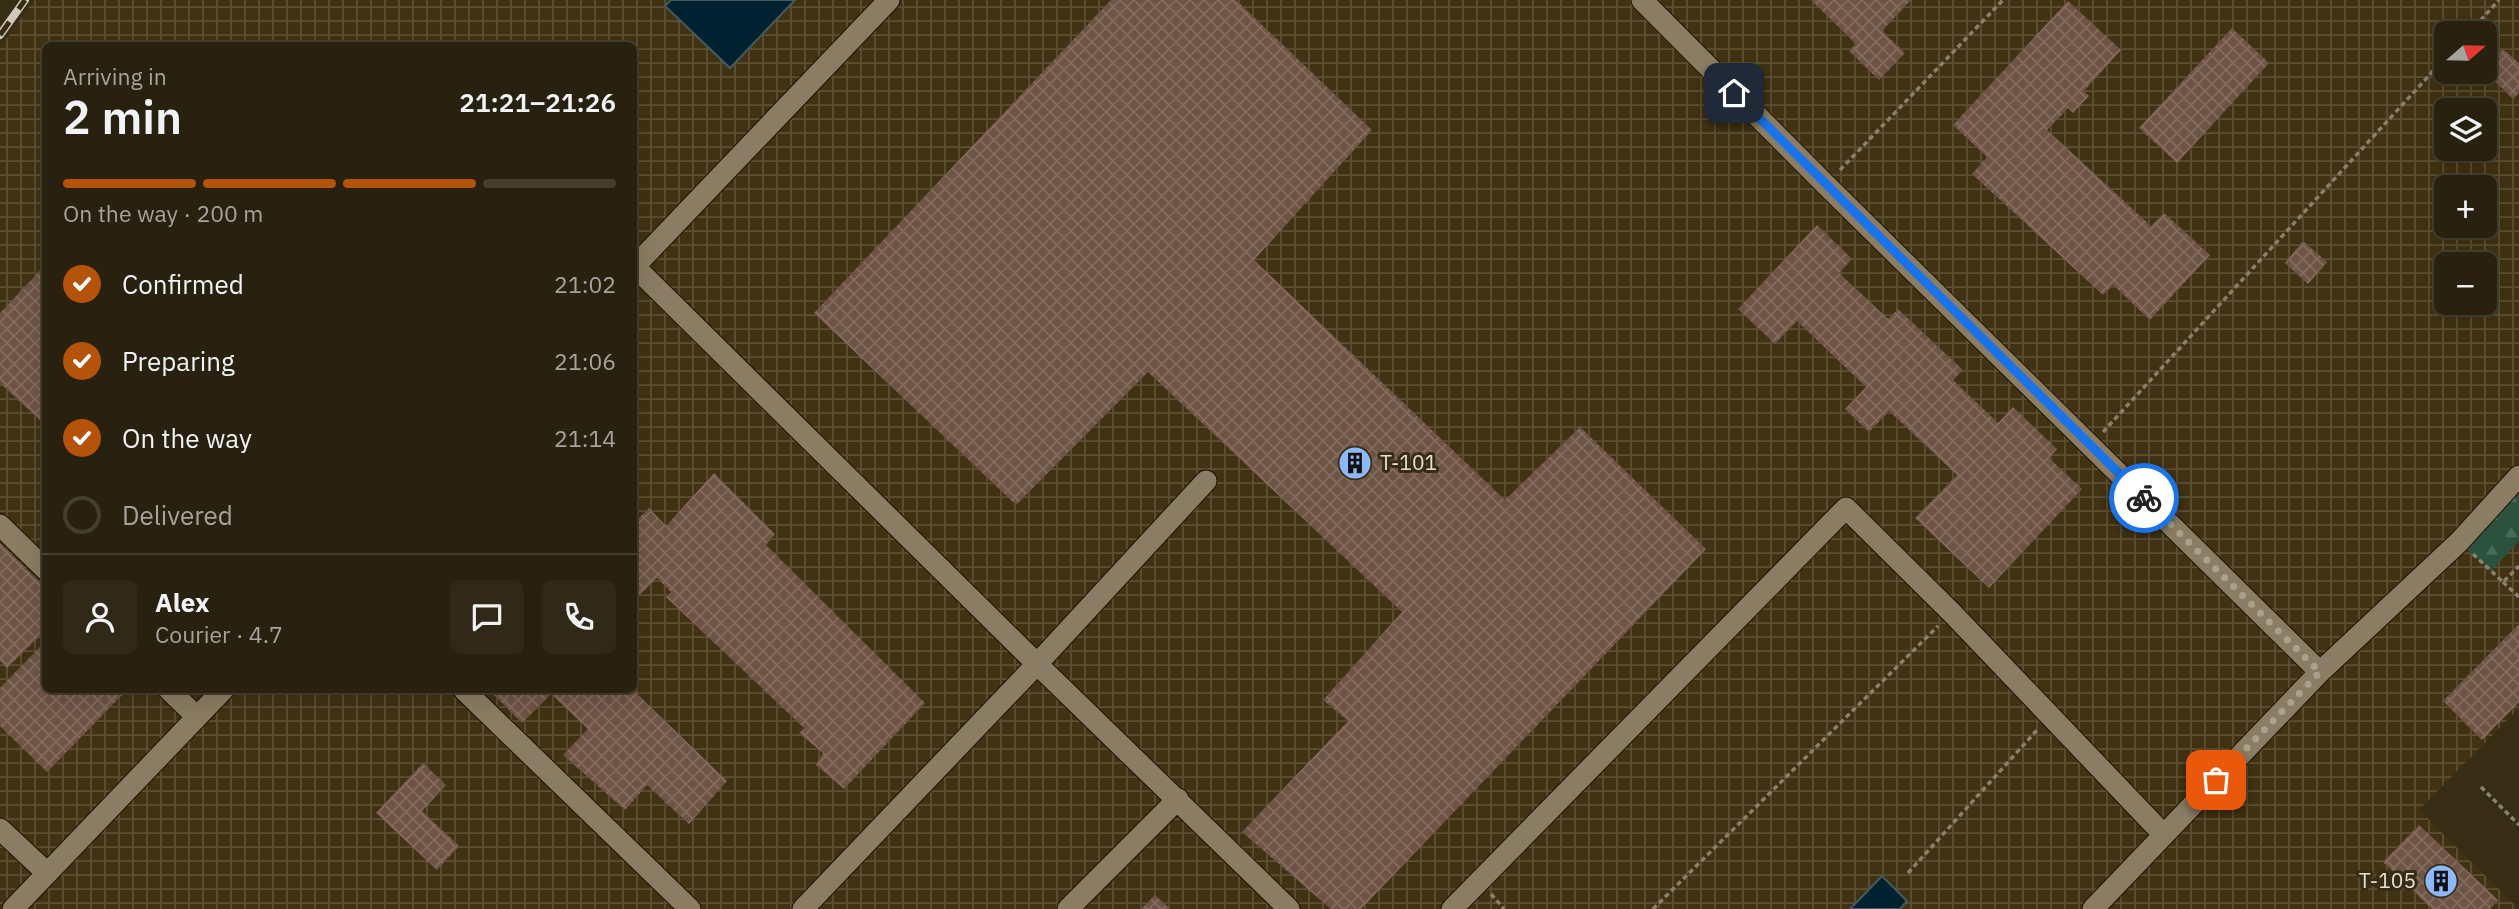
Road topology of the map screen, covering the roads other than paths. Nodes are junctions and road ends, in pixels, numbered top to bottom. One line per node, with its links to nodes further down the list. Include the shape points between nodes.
1 (889, 0): 3 (street)
2 (1642, 0): 10 (street)
3 (637, 263)
4 (637, 269): 9 (street)
5 (2519, 476): 10 (street, via 2459,542)
6 (1206, 481): 9 (street)
7 (0, 526): 8 (street)
8 (42, 566)
9 (1037, 664): 15 (street); 21 (street)
10 (2320, 672): 17 (street)
11 (172, 693): 14 (street)
12 (220, 693): 14 (street)
13 (467, 693): 20 (street)
14 (196, 716): 18 (street)
15 (1178, 799): 22 (street); 23 (street)
16 (0, 829): 18 (street)
17 (2163, 834): 24 (street, via 1846,508); 25 (street)
18 (47, 873): 19 (street)
19 (13, 909)
20 (690, 909)
21 (803, 909)
22 (1068, 909)
23 (1289, 909)
24 (1452, 909)
25 (2093, 909)

